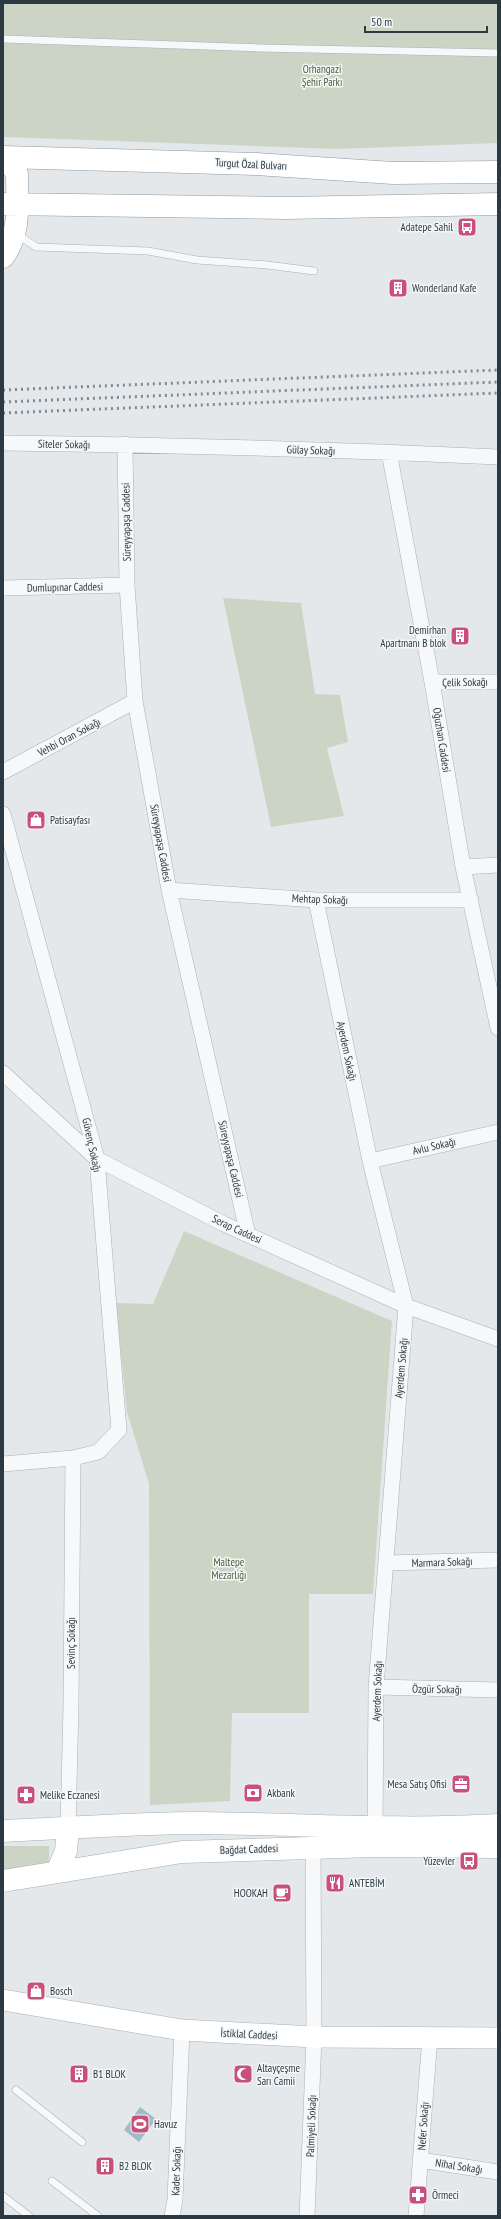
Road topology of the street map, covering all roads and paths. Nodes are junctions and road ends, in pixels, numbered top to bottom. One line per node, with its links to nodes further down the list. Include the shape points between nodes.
1 (3, 39): 2 (lane)
2 (498, 53)
3 (3, 156): 5 (main road, Turgut Özal Bulvarı, via 256,164 393,173)
4 (3, 162): 6 (main road, via 12,166 17,174)
5 (498, 172)
6 (10, 204): 7 (main road, via 286,208); 8 (main road)
7 (498, 204)
8 (15, 233): 9 (main road); 10 (lane, via 36,247 148,251 197,260)
9 (3, 257)
10 (314, 271)
11 (3, 443): 12 (street, Siteler Sokağı)
12 (125, 444): 13 (street, Gülay Sokağı); 15 (street, Süreyyapaşa Caddesi)
13 (389, 452): 14 (street, Gülay Sokağı); 17 (street, Oğuzhan Caddesi)
14 (498, 457)
15 (127, 585): 16 (street, Dumlupınar Caddesi); 19 (street, Süreyyapaşa Caddesi)
16 (3, 588)
17 (432, 682): 18 (street, Çelik Sokağı); 23 (street, Oğuzhan Caddesi)
18 (498, 682)
19 (135, 701): 20 (street, Vehbi Oran Sokağı); 24 (street, Süreyyapaşa Caddesi)
20 (3, 772)
21 (3, 814): 30 (street, Güvenç Sokağı)
22 (498, 865): 23 (street)
23 (463, 867): 26 (street, Oğuzhan Caddesi)
24 (169, 890): 25 (street, Mehtap Sokağı); 32 (street, Süreyyapaşa Caddesi)
25 (316, 900): 26 (street, Mehtap Sokağı); 31 (street, Ayerdem Sokağı)
26 (471, 900): 27 (street, Oğuzhan Caddesi)
27 (498, 1028)
28 (3, 1074): 30 (street, Serap Caddesi)
29 (498, 1132): 31 (street, Avlu Sokağı)
30 (97, 1159): 32 (street, Serap Caddesi); 35 (street, Güvenç Sokağı, via 119,1430 98,1452)
31 (370, 1161): 33 (street, Ayerdem Sokağı)
32 (248, 1235): 33 (street, Serap Caddesi)
33 (406, 1306): 34 (street, Serap Caddesi); 38 (street, Ayerdem Sokağı)
34 (498, 1339)
35 (73, 1458): 36 (street, Güvenç Sokağı); 42 (street, Sevinç Sokağı)
36 (3, 1464)
37 (498, 1560): 38 (street, Marmara Sokağı)
38 (386, 1563): 39 (street, Ayerdem Sokağı)
39 (376, 1687): 40 (street, Özgür Sokağı); 44 (street, Ayerdem Sokağı)
40 (498, 1690)
41 (498, 1825): 44 (main road, Bağdat Caddesi)
42 (68, 1828): 43 (main road, Bağdat Caddesi); 44 (main road, Bağdat Caddesi, via 201,1823); 47 (main road, via 66,1851)
43 (3, 1831)
44 (375, 1836): 45 (main road, Bağdat Caddesi); 46 (main road, Bağdat Caddesi)
45 (313, 1847): 47 (main road, Bağdat Caddesi, via 182,1852); 51 (street, Palmiyeli Sokağı)
46 (498, 1848)
47 (57, 1872): 48 (main road, Bağdat Caddesi)
48 (3, 1881)
49 (3, 2000): 50 (street, İstiklal Caddesi)
50 (182, 2030): 51 (street, İstiklal Caddesi); 62 (street, Kader Sokağı, via 175,2200)
51 (314, 2037): 52 (street, İstiklal Caddesi); 63 (street, Palmiyeli Sokağı)
52 (430, 2037): 53 (street, İstiklal Caddesi); 56 (street, Nefer Sokağı)
53 (498, 2037)
54 (16, 2090): 55 (lane)
55 (82, 2142)
56 (420, 2160): 57 (street, Nihal Sokağı); 64 (street, Nefer Sokağı)
57 (498, 2172)
58 (52, 2181): 61 (lane)
59 (3, 2196): 60 (lane)
60 (29, 2216)
61 (98, 2216)
62 (172, 2216)
63 (307, 2216)
64 (416, 2216)

